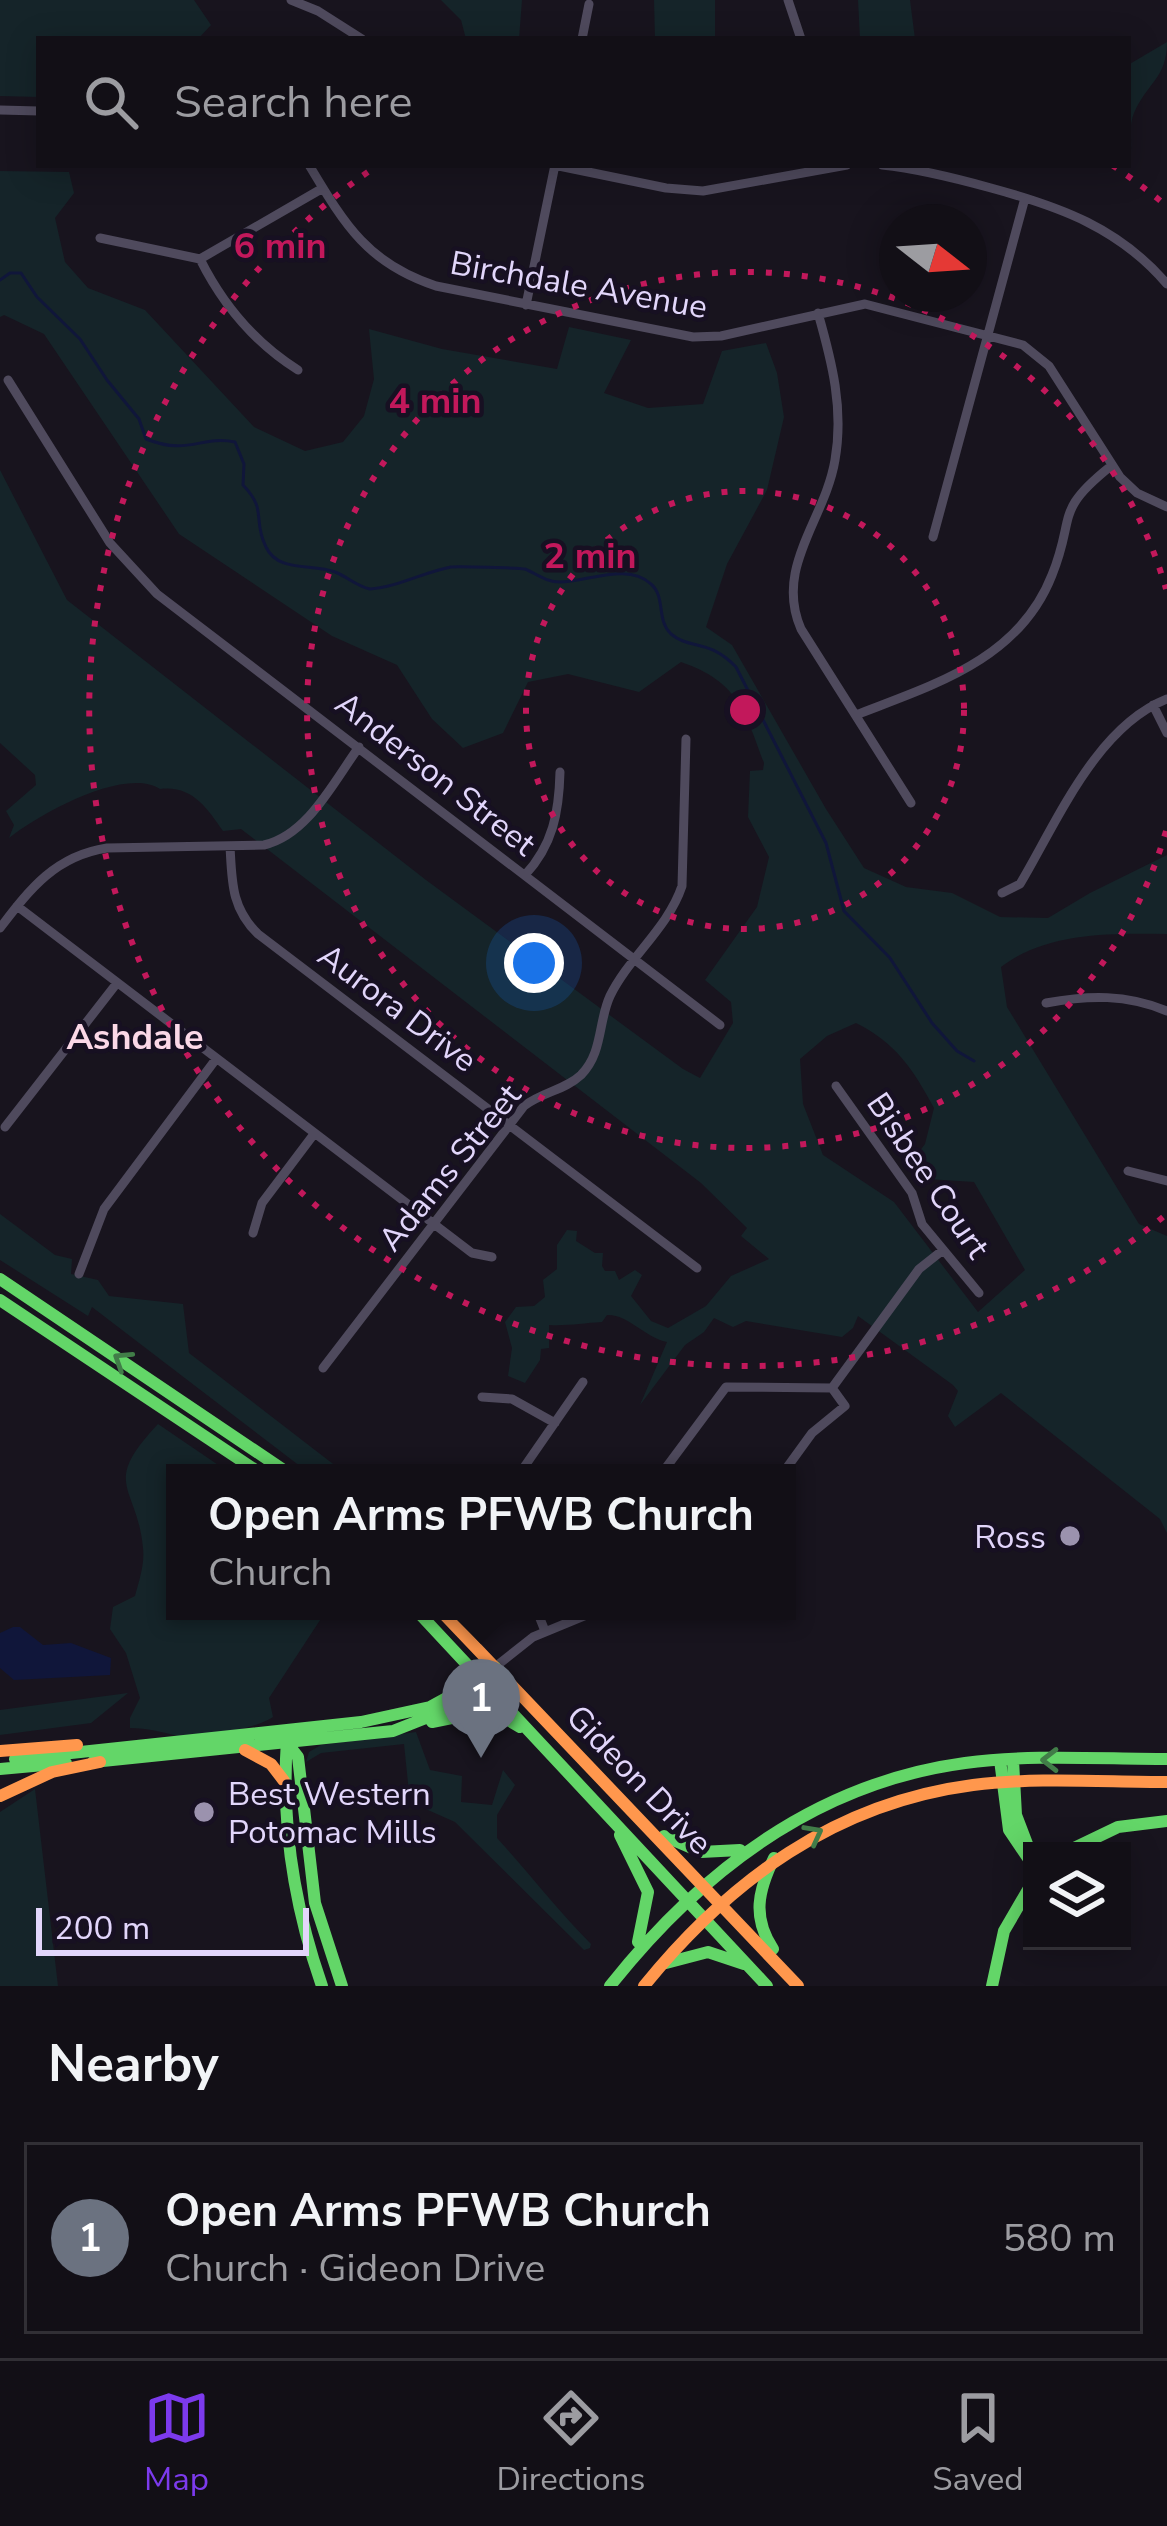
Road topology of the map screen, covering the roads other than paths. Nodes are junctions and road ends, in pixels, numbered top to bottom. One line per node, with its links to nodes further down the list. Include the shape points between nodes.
1 (291, 0): 4 (street)
2 (788, 0): 6 (street)
3 (589, 4): 5 (street)
4 (357, 36)
5 (583, 36)
6 (800, 36)
7 (0, 110): 8 (street)
8 (36, 111)
9 (311, 168): 14 (street, Birchdale Avenue)
10 (554, 168): 19 (street)
11 (570, 168): 13 (street, via 685,191)
12 (904, 168): 15 (street)
13 (787, 170)
14 (323, 188): 17 (street); 19 (street, Birchdale Avenue, via 359,242 400,272)
15 (1025, 197): 18 (street, via 1100,226); 21 (street)
16 (100, 238): 17 (street)
17 (200, 259): 22 (street, via 236,316)
18 (1167, 284)
19 (526, 305): 20 (street, Birchdale Avenue, via 693,337)
20 (818, 313): 21 (street, Birchdale Avenue, via 879,306); 29 (street, via 836,383 838,440 829,488 792,572 792,601)
21 (988, 334): 24 (street, Birchdale Avenue, via 1041,357); 26 (street)
22 (298, 370)
23 (8, 380): 32 (street, Anderson Street, via 123,560)
24 (1111, 466): 25 (street, Birchdale Avenue, via 1137,494); 29 (street, via 1074,498 1046,589 1010,638 960,674)
25 (1167, 507)
26 (933, 537)
27 (1167, 699): 28 (street)
28 (1153, 705): 30 (street); 37 (street, via 1110,739 1020,884)
29 (856, 715): 34 (street)
30 (1167, 733)
31 (686, 740): 40 (street, Adams Street, via 682,886)
32 (359, 747): 35 (street, via 292,833 273,843); 36 (street, Anderson Street)
33 (560, 772): 36 (street, via 552,834)
34 (911, 803)
35 (230, 845): 38 (street, via 83,853 48,872); 47 (street, Aurora Drive, via 234,898 252,929)
36 (525, 875): 40 (street, Anderson Street)
37 (1002, 893)
38 (17, 906): 39 (street); 41 (street)
39 (0, 928)
40 (634, 960): 44 (street, Anderson Street); 47 (street, Adams Street, via 612,992 589,1066 533,1099)
41 (117, 983): 45 (street); 48 (street)
42 (1046, 1003): 43 (street, via 1119,997)
43 (1167, 1011)
44 (719, 1025)
45 (216, 1059): 49 (street); 57 (street, via 104,1209)
46 (836, 1086): 54 (street, Bisbee Court)
47 (509, 1126): 52 (street, Adams Street); 56 (street, Aurora Drive)
48 (5, 1127)
49 (314, 1134): 52 (street); 53 (street, via 262,1203)
50 (1129, 1171): 51 (street)
51 (1167, 1181)
52 (434, 1224): 55 (street); 61 (street, Adams Street)
53 (253, 1233)
54 (943, 1250): 59 (street, Bisbee Court); 64 (street, via 919,1268)
55 (492, 1257)
56 (697, 1268)
57 (80, 1274)
58 (0, 1279): 63 (main road, one-way to 58)
59 (979, 1293)
60 (0, 1300): 66 (main road)
61 (323, 1368)
62 (583, 1382): 67 (street)
63 (162, 1386): 66 (main road); 69 (main road)
64 (832, 1388): 71 (street, via 726,1387); 72 (street, via 845,1406)
65 (482, 1397): 67 (street, via 512,1399)
66 (153, 1401): 68 (main road)
67 (555, 1423): 70 (street)
68 (247, 1464)
69 (275, 1464)
70 (526, 1464)
71 (669, 1464)
72 (790, 1464)
73 (426, 1620): 79 (main road, Gideon Drive)
74 (450, 1620): 78 (main road, Gideon Drive)
75 (541, 1620): 77 (street)
76 (571, 1620): 77 (street)
77 (545, 1631): 78 (street)
78 (495, 1667): 79 (main road); 96 (main road, Gideon Drive)
79 (482, 1679): 80 (main road); 81 (main road, Gideon Drive); 82 (main road, via 415,1712)
80 (419, 1724): 81 (main road, via 491,1710); 82 (main road)
81 (529, 1731): 95 (main road, Gideon Drive)
82 (286, 1737): 83 (main road); 84 (main road); 90 (main road); 113 (main road, via 298,1757 315,1903)
83 (127, 1748): 85 (main road); 89 (main road)
84 (240, 1749): 88 (main road); 90 (main road, via 264,1758)
85 (0, 1751)
86 (1006, 1760): 87 (main road, one-way to 86); 92 (main road); 99 (main road, via 872,1784)
87 (1167, 1760)
88 (100, 1762): 89 (main road); 93 (main road)
89 (0, 1765)
90 (285, 1782): 112 (main road, via 299,1912)
91 (1167, 1782): 92 (main road)
92 (1007, 1783): 98 (main road, via 1007,1822); 100 (main road, one-way to 92, via 893,1801)
93 (0, 1796)
94 (1167, 1821): 97 (main road, via 1118,1827)
95 (618, 1828): 104 (main road, Gideon Drive); 108 (main road, via 649,1894)
96 (648, 1828): 99 (main road, via 693,1853); 101 (main road, Gideon Drive)
97 (1087, 1842)
98 (1023, 1845)
99 (747, 1849): 101 (main road)
100 (775, 1856): 106 (main road); 111 (main road, via 755,1910)
101 (701, 1883): 104 (main road); 106 (main road, Gideon Drive)
102 (1023, 1886): 105 (main road)
103 (1023, 1893): 105 (main road)
104 (684, 1898): 107 (main road, Gideon Drive); 108 (main road)
105 (1019, 1898): 118 (main road)
106 (718, 1901): 107 (main road); 111 (main road, Gideon Drive)
107 (702, 1917): 109 (main road); 110 (main road, Gideon Drive)
108 (633, 1955): 114 (main road)
109 (659, 1966): 110 (main road, via 697,1952); 115 (main road)
110 (748, 1966): 116 (main road, Gideon Drive)
111 (785, 1971): 117 (main road, Gideon Drive)
112 (322, 1986)
113 (342, 1986)
114 (610, 1986)
115 (644, 1986)
116 (767, 1986)
117 (798, 1986)
118 (992, 1986)

